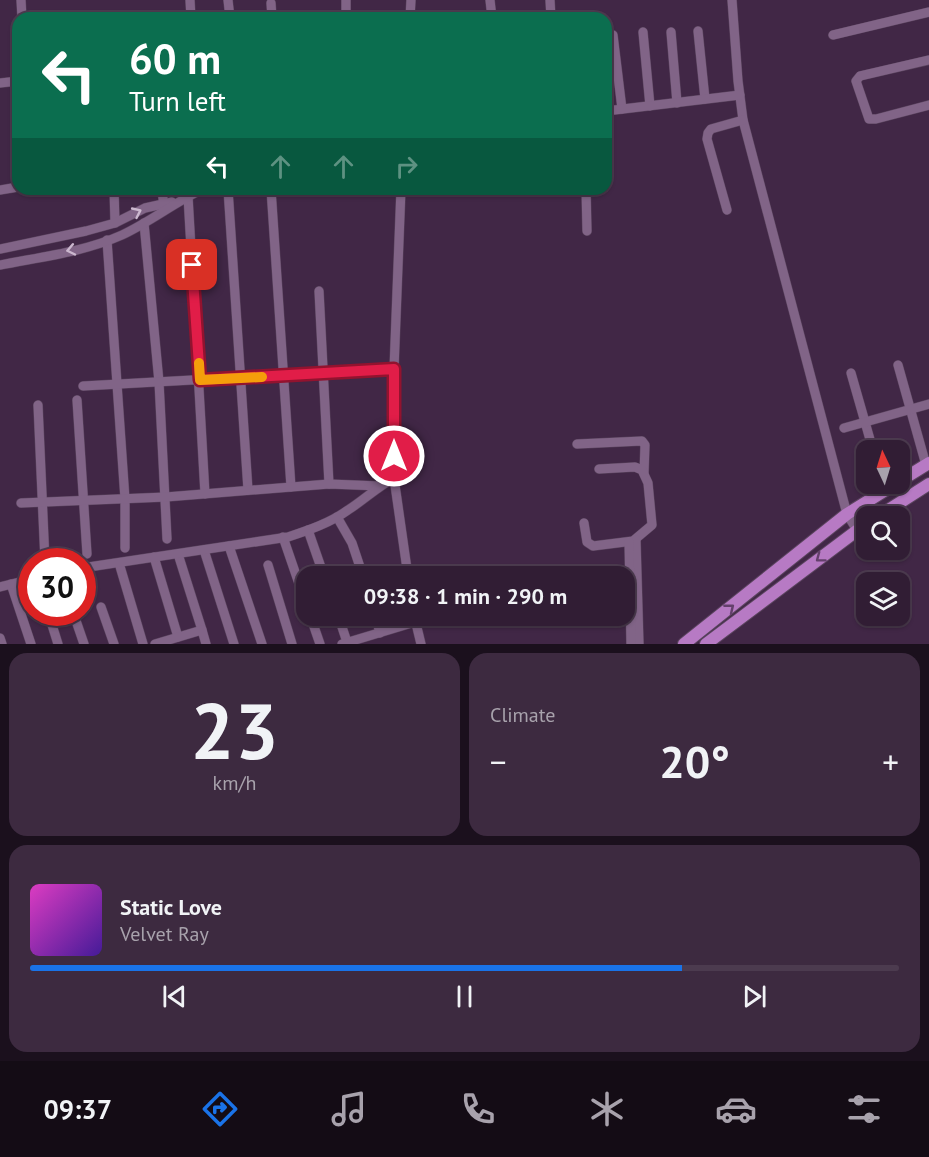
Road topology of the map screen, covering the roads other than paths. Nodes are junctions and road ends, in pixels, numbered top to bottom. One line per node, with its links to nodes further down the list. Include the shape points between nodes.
1 (732, 0): 11 (street)
2 (271, 3): 3 (street)
3 (272, 12)
4 (929, 12): 8 (street)
5 (698, 31): 12 (street)
6 (643, 32): 15 (street)
7 (670, 32): 13 (street)
8 (833, 35)
9 (613, 36): 16 (street)
10 (929, 60): 14 (street, via 860,76 856,81 869,119)
11 (740, 95): 12 (street); 18 (street)
12 (705, 99): 13 (street)
13 (677, 103): 15 (street)
14 (929, 105)
15 (650, 106): 16 (street)
16 (622, 109): 17 (street)
17 (612, 110)
18 (743, 120): 28 (street, via 708,133); 72 (street)
19 (114, 195): 29 (street)
20 (163, 195): 27 (street)
21 (190, 195): 26 (street)
22 (228, 195): 41 (street)
23 (271, 195): 40 (street)
24 (401, 195): 37 (street)
25 (586, 195): 31 (street)
26 (184, 198): 27 (street); 42 (street)
27 (164, 207): 29 (street, one-way to 27, via 145,208); 30 (street)
28 (727, 210)
29 (115, 223): 33 (street)
30 (144, 223): 32 (street); 43 (street)
31 (587, 231)
32 (107, 240): 34 (street, one-way to 34); 44 (street)
33 (0, 249)
34 (0, 265)
35 (320, 291): 38 (street)
36 (898, 365): 49 (street)
37 (394, 369): 38 (street); 58 (street)
38 (323, 373): 40 (street); 59 (street)
39 (851, 373): 50 (street)
40 (283, 375): 41 (street); 62 (street)
41 (241, 378): 42 (street); 63 (street)
42 (200, 380): 43 (street); 64 (street)
43 (159, 382): 44 (street); 66 (street)
44 (117, 384): 45 (street); 67 (street)
45 (83, 386)
46 (77, 400): 68 (street)
47 (929, 404): 49 (street)
48 (38, 405): 69 (street)
49 (911, 409): 50 (street); 54 (street)
50 (865, 422): 51 (street); 52 (street)
51 (844, 428)
52 (870, 440)
53 (577, 444): 56 (street, via 642,441)
54 (928, 464): 57 (main road)
55 (599, 469): 56 (street, via 635,467)
56 (644, 473): 80 (street, via 652,525)
57 (910, 475)
58 (394, 478): 61 (street); 93 (street)
59 (329, 484): 61 (street); 62 (street)
60 (929, 484): 71 (main road)
61 (380, 486): 73 (street)
62 (291, 487): 63 (street)
63 (248, 490): 64 (street)
64 (204, 494): 66 (street)
65 (874, 494): 72 (main road)
66 (166, 497): 67 (street); 79 (street)
67 (125, 499): 68 (street); 84 (street)
68 (85, 501): 69 (street); 83 (street)
69 (42, 502): 70 (street); 82 (street)
70 (21, 503)
71 (895, 506)
72 (847, 514): 74 (street); 125 (main road, one-way to 72)
73 (337, 517): 76 (street); 92 (street)
74 (856, 521)
75 (584, 523): 80 (street, via 590,546)
76 (308, 530): 78 (street); 91 (street)
77 (856, 531): 126 (main road, one-way to 126)
78 (284, 537): 81 (street); 94 (street)
79 (167, 539)
80 (632, 541): 123 (street); 124 (street)
81 (229, 546): 85 (street); 119 (street)
82 (44, 548)
83 (87, 548)
84 (125, 548)
85 (204, 550): 86 (street); 118 (street)
86 (178, 554): 87 (street); 105 (street)
87 (154, 557): 88 (street); 106 (street)
88 (118, 563): 90 (street); 115 (street)
89 (268, 565): 120 (street)
90 (96, 566)
91 (321, 566)
92 (360, 566)
93 (407, 566)
94 (296, 574)
95 (18, 582): 96 (street)
96 (11, 584): 97 (street); 111 (street)
97 (0, 587)
98 (101, 607): 114 (street)
99 (52, 626): 112 (street)
100 (78, 626): 113 (street)
101 (314, 626): 121 (street)
102 (341, 626): 109 (street)
103 (399, 626): 107 (street)
104 (417, 626): 122 (street)
105 (202, 630): 106 (street); 117 (street)
106 (178, 637): 116 (street)
107 (375, 637): 109 (street)
108 (0, 638): 110 (street)
109 (345, 643)
110 (2, 644)
111 (30, 644)
112 (58, 644)
113 (84, 644)
114 (114, 644)
115 (143, 644)
116 (155, 644)
117 (206, 644)
118 (234, 644)
119 (262, 644)
120 (292, 644)
121 (320, 644)
122 (421, 644)
123 (631, 644)
124 (639, 644)
125 (684, 644)
126 (706, 644)

